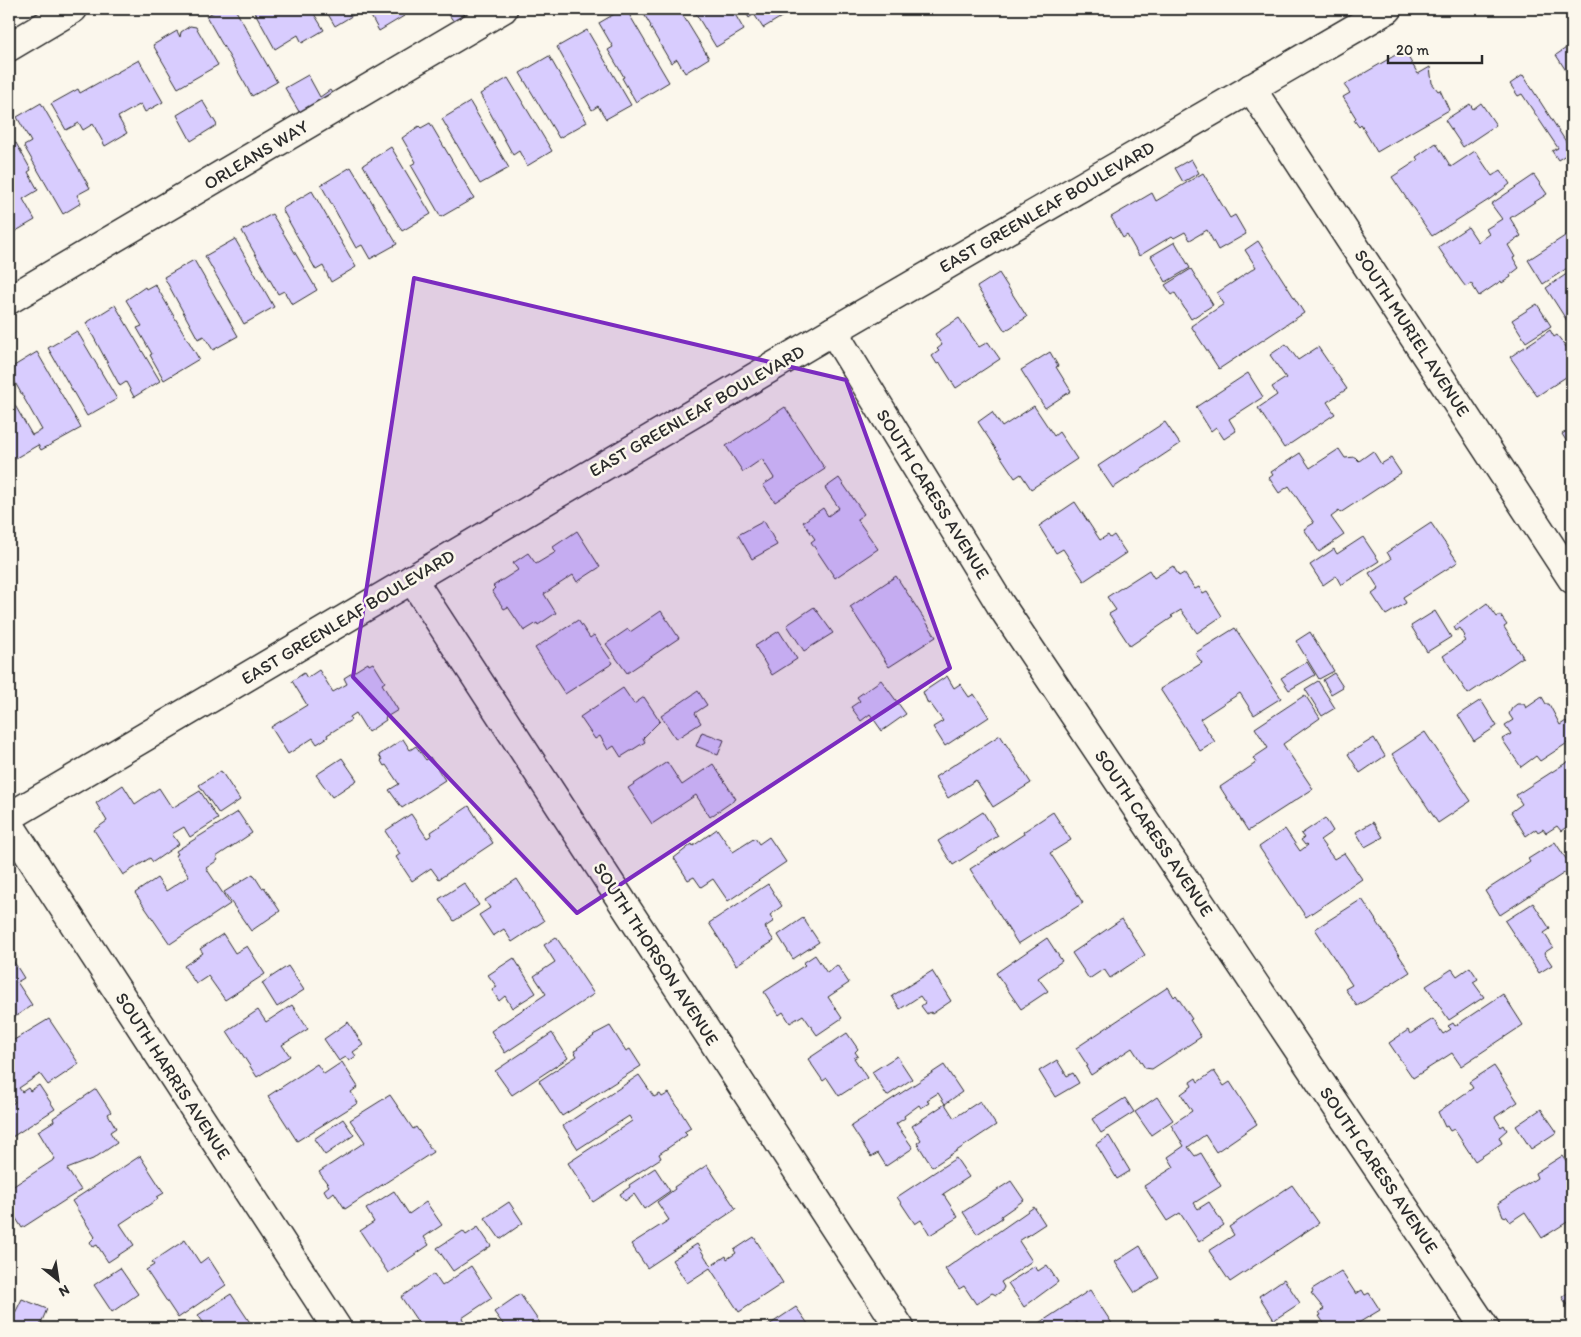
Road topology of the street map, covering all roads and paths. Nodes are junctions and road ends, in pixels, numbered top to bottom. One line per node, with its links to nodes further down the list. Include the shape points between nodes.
1 (73, 9): 4 (street)
2 (503, 9): 6 (street, ORLEANS WAY)
3 (1388, 9): 5 (street, EAST GREENLEAF BOULEVARD)
4 (9, 47)
5 (1251, 88): 7 (street, EAST GREENLEAF BOULEVARD); 9 (street, SOUTH MURIEL AVENUE)
6 (9, 300)
7 (833, 331): 8 (street, EAST GREENLEAF BOULEVARD); 14 (street, SOUTH CARESS AVENUE, via 1000,604)
8 (412, 579): 10 (street, EAST GREENLEAF BOULEVARD); 13 (street, SOUTH THORSON AVENUE)
9 (1572, 579)
10 (9, 817)
11 (9, 824): 12 (street, SOUTH HARRIS AVENUE)
12 (338, 1328)
13 (900, 1328)
14 (1485, 1328)

